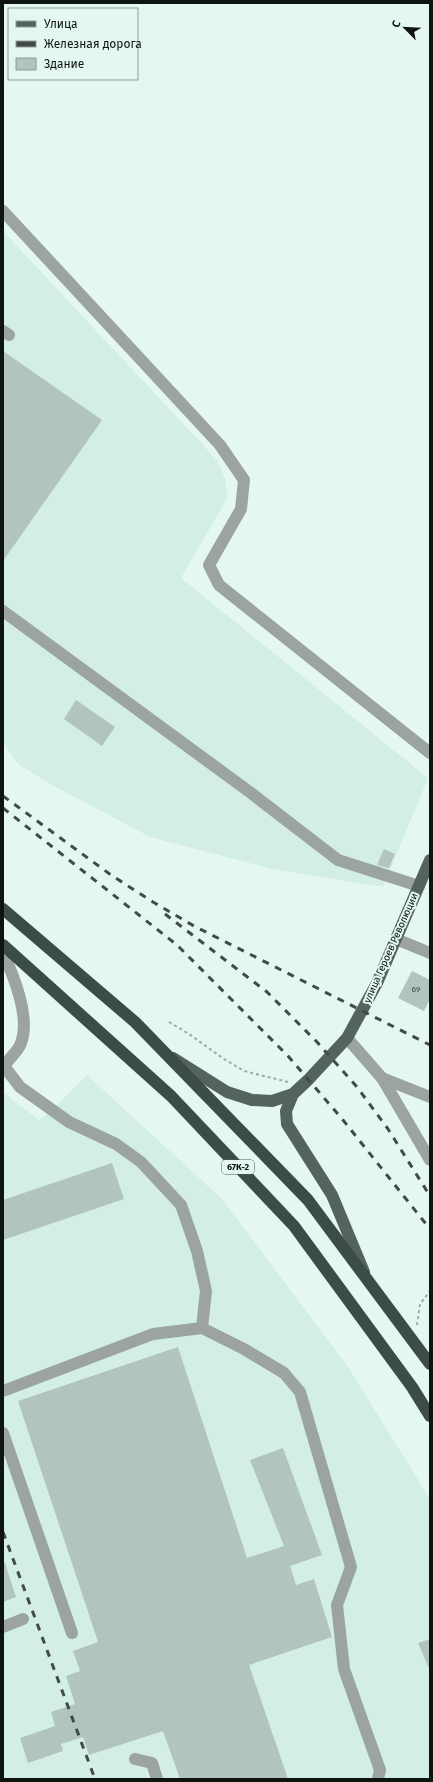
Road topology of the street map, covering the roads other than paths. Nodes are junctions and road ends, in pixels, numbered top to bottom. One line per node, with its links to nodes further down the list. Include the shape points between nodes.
1 (3, 211): 3 (street, via 220,445 244,480 241,509 209,565 219,585)
2 (3, 611): 5 (street, via 338,860)
3 (430, 753)
4 (430, 860): 5 (main road, улица Героев Революции)
5 (419, 886): 7 (main road, улица Героев Революции)
6 (3, 909): 12 (highway, 67К-2, via 135,1022)
7 (396, 939): 10 (street); 11 (main road, улица Героев Революции, via 377,983)
8 (3, 945): 22 (highway, 67К-2, via 171,1096 294,1226 412,1387)
9 (3, 952): 13 (street, via 17,986 23,1034 21,1044)
10 (430, 953)
11 (347, 1038): 14 (street); 15 (main road, улица Героев Революции)
12 (170, 1056): 15 (main road, улица Героев Революции, via 227,1092 252,1100 272,1101); 18 (highway, 67К-2, via 308,1200)
13 (3, 1067): 19 (street, via 20,1088 69,1122 116,1144 141,1162 181,1205 197,1251 206,1291)
14 (382, 1078): 16 (street); 17 (street)
15 (293, 1094): 18 (main road, via 286,1111 287,1124 332,1194)
16 (430, 1097)
17 (430, 1160)
18 (368, 1282): 20 (highway, 67К-2)
19 (202, 1328): 21 (street, via 153,1334); 29 (street, via 284,1373 300,1392 351,1567 337,1605 344,1669 380,1770)
20 (430, 1364)
21 (3, 1391)
22 (430, 1416)
23 (3, 1433): 26 (street)
24 (23, 1619): 25 (street)
25 (3, 1627)
26 (72, 1633)
27 (135, 1759): 28 (street, via 152,1763)
28 (157, 1779)
29 (378, 1779)

